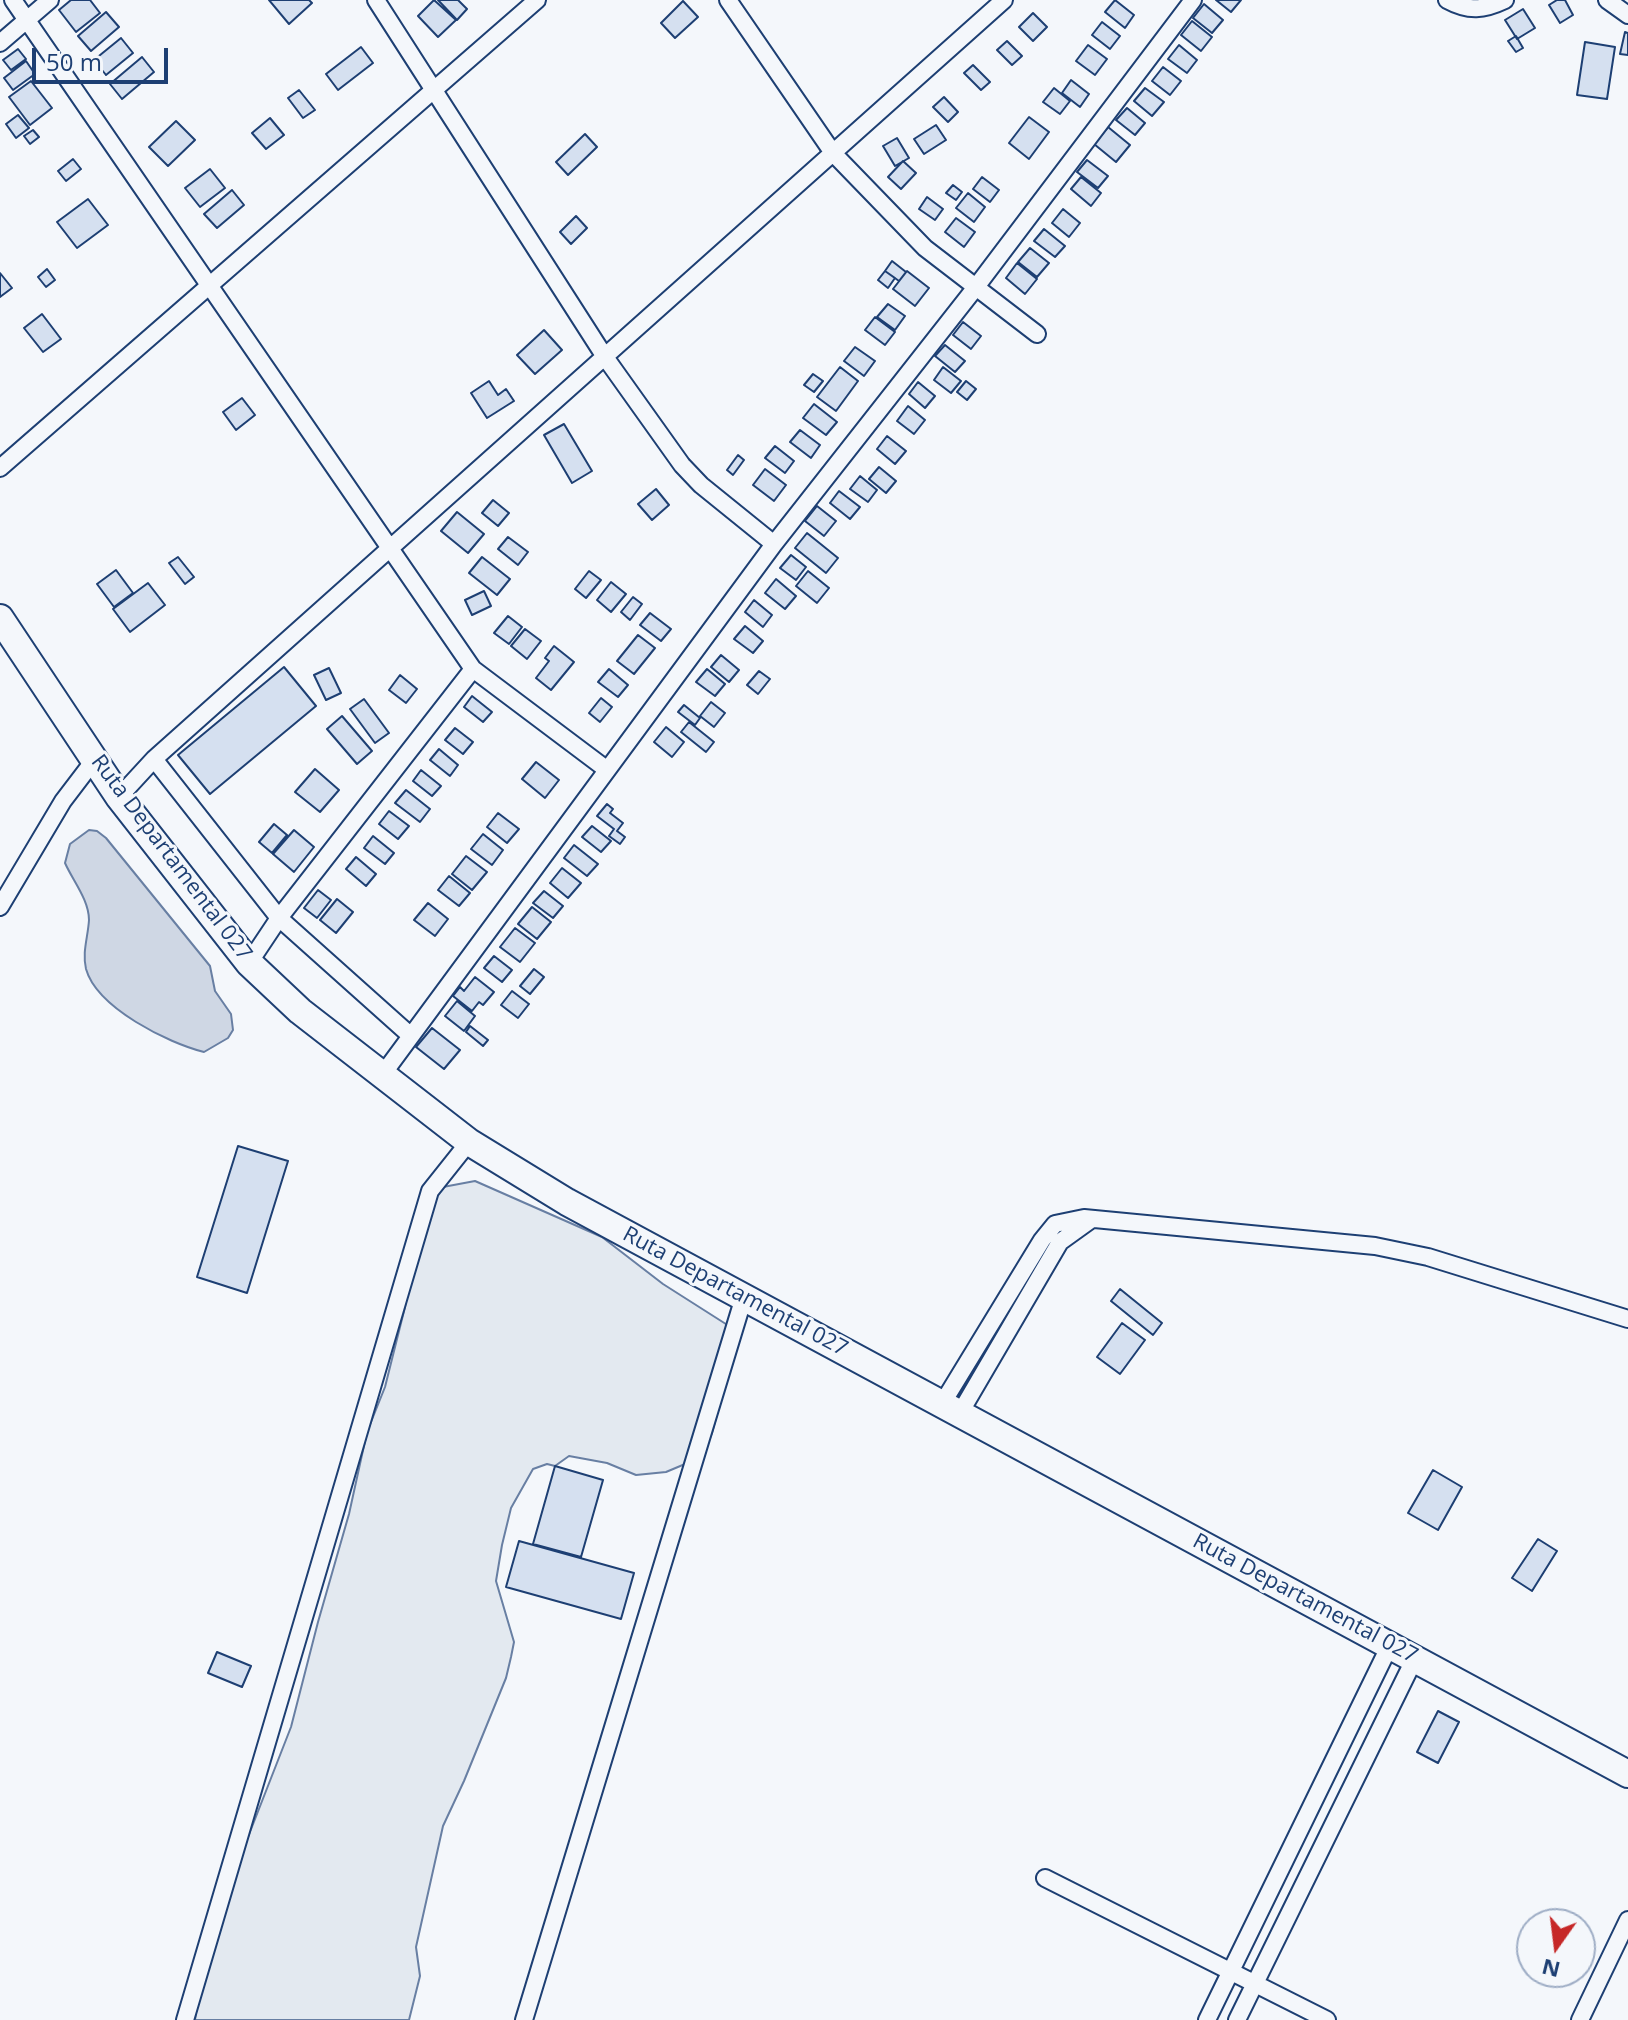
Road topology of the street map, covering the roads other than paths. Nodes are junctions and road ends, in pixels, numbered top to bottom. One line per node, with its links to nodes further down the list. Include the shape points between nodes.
1 (13, 0): 12 (street)
2 (50, 0): 12 (street)
3 (376, 0): 14 (street)
4 (537, 0): 14 (street)
5 (728, 0): 15 (street)
6 (1004, 0): 15 (street)
7 (1193, 0): 17 (street)
8 (1447, 0): 9 (street, via 1485,10)
9 (1505, 0)
10 (1607, 0): 11 (street)
11 (1628, 15)
12 (26, 20): 13 (street); 16 (street)
13 (0, 43)
14 (434, 90): 16 (street); 19 (street)
15 (833, 153): 17 (street, via 925,248); 19 (street)
16 (211, 286): 20 (street); 22 (street)
17 (976, 287): 18 (street); 21 (street)
18 (1037, 334)
19 (605, 357): 21 (street, via 682,465); 22 (street)
20 (0, 468)
21 (774, 544): 27 (street)
22 (391, 549): 24 (street); 26 (street)
23 (0, 618): 25 (main road, Ruta Departamental 027)
24 (473, 669): 27 (street); 30 (street)
25 (95, 759): 28 (main road, Ruta Departamental 027); 29 (street, via 63,801)
26 (154, 759): 28 (street); 30 (street)
27 (606, 769): 32 (street)
28 (119, 797): 31 (main road, Ruta Departamental 027)
29 (0, 907)
30 (279, 918): 31 (street); 32 (street)
31 (249, 963): 33 (main road, Ruta Departamental 027, via 300,1011)
32 (411, 1036): 33 (street)
33 (383, 1074): 34 (main road, Ruta Departamental 027)
34 (469, 1142): 35 (main road, Ruta Departamental 027, via 567,1202); 45 (street, via 430,1191)
35 (744, 1297): 37 (main road, Ruta Departamental 027); 46 (street)
36 (1628, 1319): 37 (street, via 1428,1257 1375,1246 1093,1219 1060,1242)
37 (951, 1409): 38 (main road, Ruta Departamental 027)
38 (1390, 1645): 39 (main road, Ruta Departamental 027); 43 (street)
39 (1415, 1658): 40 (main road, Ruta Departamental 027); 44 (street)
40 (1625, 1765)
41 (1045, 1878): 43 (street)
42 (1628, 1920): 50 (street)
43 (1231, 1972): 44 (street); 47 (street)
44 (1254, 1984): 48 (street); 49 (street)
45 (185, 2020)
46 (524, 2020)
47 (1207, 2020)
48 (1237, 2020)
49 (1327, 2020)
50 (1580, 2020)

